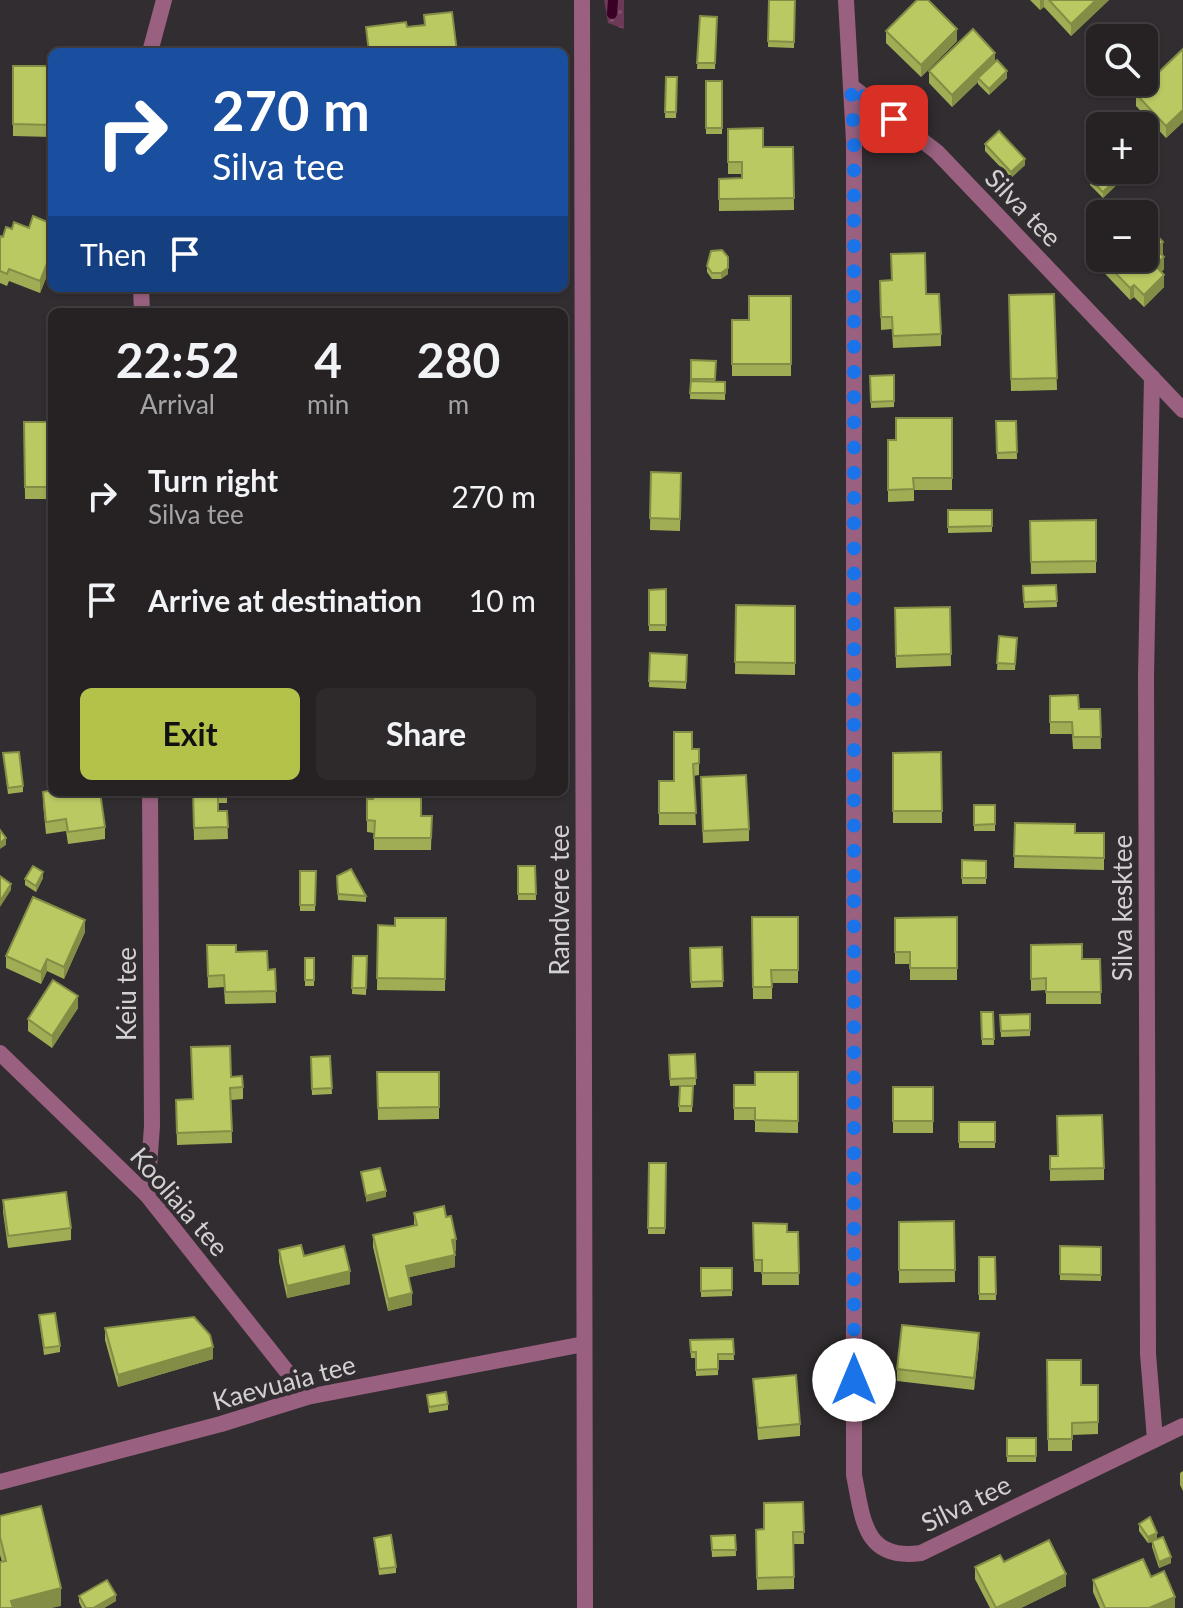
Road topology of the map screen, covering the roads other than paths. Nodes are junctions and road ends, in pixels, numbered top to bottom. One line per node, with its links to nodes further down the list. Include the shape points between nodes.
1 (164, 0): 4 (street)
2 (582, 0): 11 (street, Randvere tee)
3 (846, 0): 5 (street, Silva tee)
4 (151, 48)
5 (851, 86): 6 (street, Silva tee, via 937,152); 14 (street, Silva tee, via 854,1475 863,1521 880,1549 899,1556 921,1553)
6 (1152, 377): 7 (street, Silva tee); 14 (street, Silva kesktee, via 1146,707 1148,1354)
7 (1183, 410)
8 (150, 796): 10 (street, Keiu tee, via 152,1126)
9 (0, 1053): 10 (street, Kooliaia tee)
10 (147, 1195): 12 (street, Kooliaia tee)
11 (584, 1344): 12 (street, Kaevuaia tee); 16 (street, Randvere tee)
12 (307, 1397): 15 (street, Kaevuaia tee)
13 (1183, 1426): 14 (street, Silva tee)
14 (1155, 1439)
15 (0, 1482)
16 (585, 1608)

